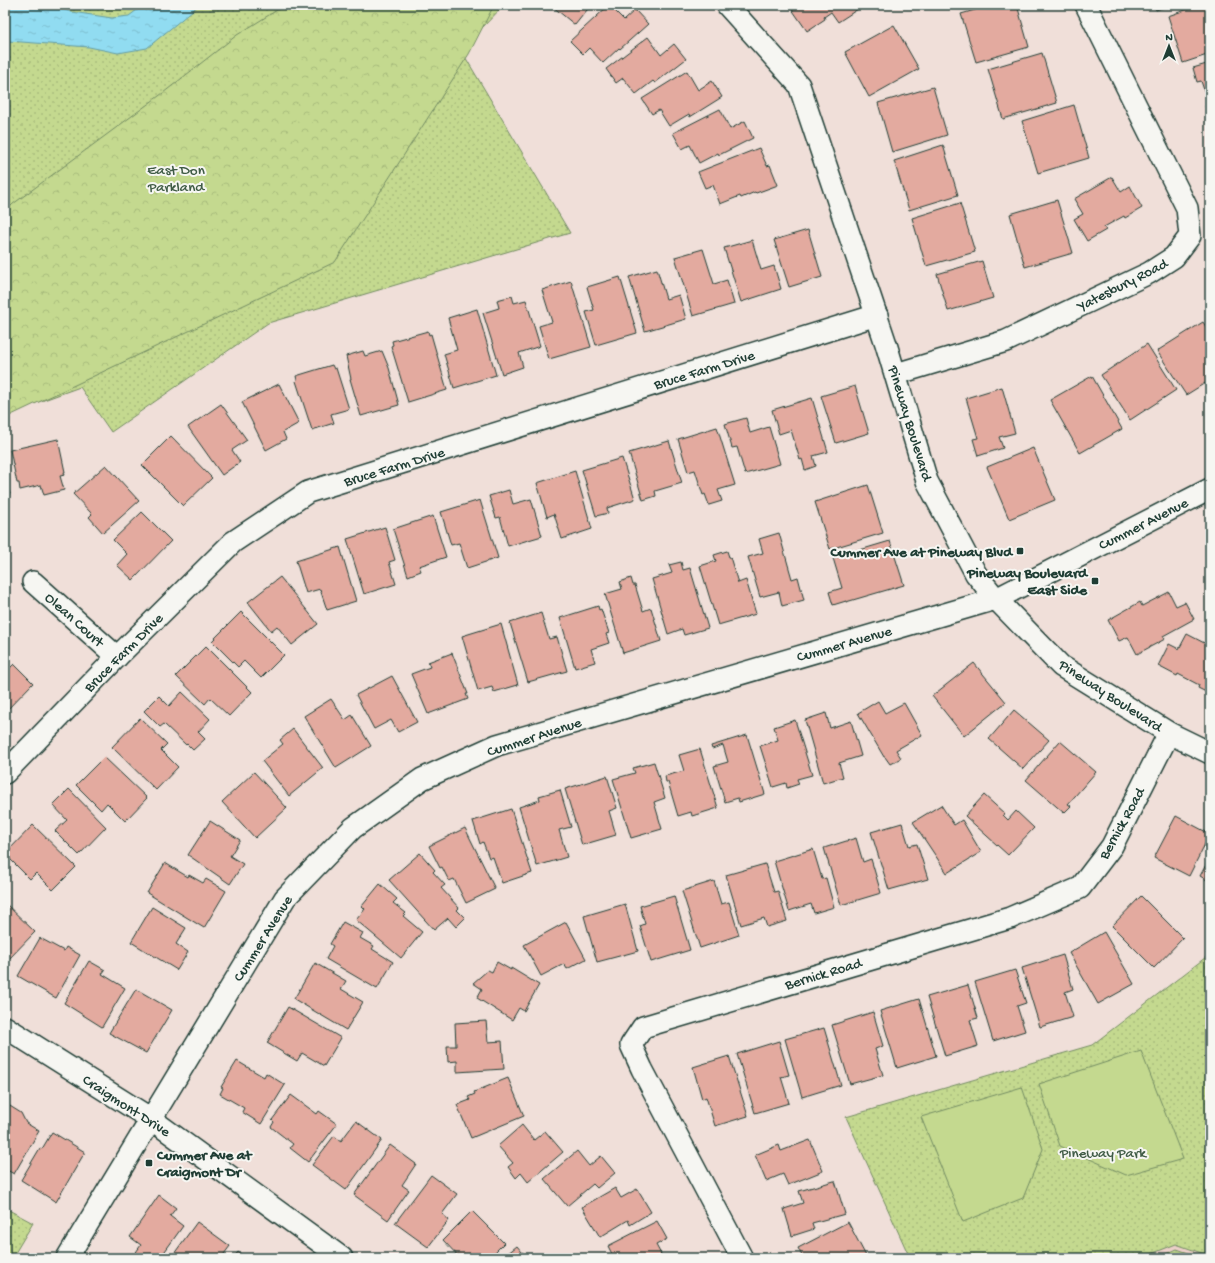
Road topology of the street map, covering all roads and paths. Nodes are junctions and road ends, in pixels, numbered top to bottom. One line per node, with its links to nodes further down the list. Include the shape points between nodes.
1 (727, 5): 3 (street, Pineway Boulevard, via 799,85)
2 (1086, 5): 4 (street, Yatesbury Road, via 1187,208 1190,236 1174,257 1149,273 1014,337)
3 (876, 316): 4 (street, Pineway Boulevard); 8 (street, Bruce Farm Drive, via 308,492 233,542)
4 (896, 374): 7 (street, Pineway Boulevard, via 927,481 976,574)
5 (1210, 488): 7 (street, Cummer Avenue)
6 (33, 582): 8 (street, Olean Court)
7 (996, 599): 9 (street, Pineway Boulevard, via 1061,666); 13 (street, Cummer Avenue, via 497,745 422,779 353,828 285,898)
8 (117, 657): 11 (street, Bruce Farm Drive)
9 (1169, 733): 10 (street, Pineway Boulevard); 16 (street, Bernick Road, via 1112,846 1080,888 1010,918 643,1027 631,1045)
10 (1210, 753)
11 (5, 773)
12 (5, 1027): 13 (street, Craigmont Drive)
13 (151, 1119): 14 (street, Cummer Avenue); 15 (street, Craigmont Drive)
14 (67, 1258)
15 (342, 1258)
16 (742, 1258)

